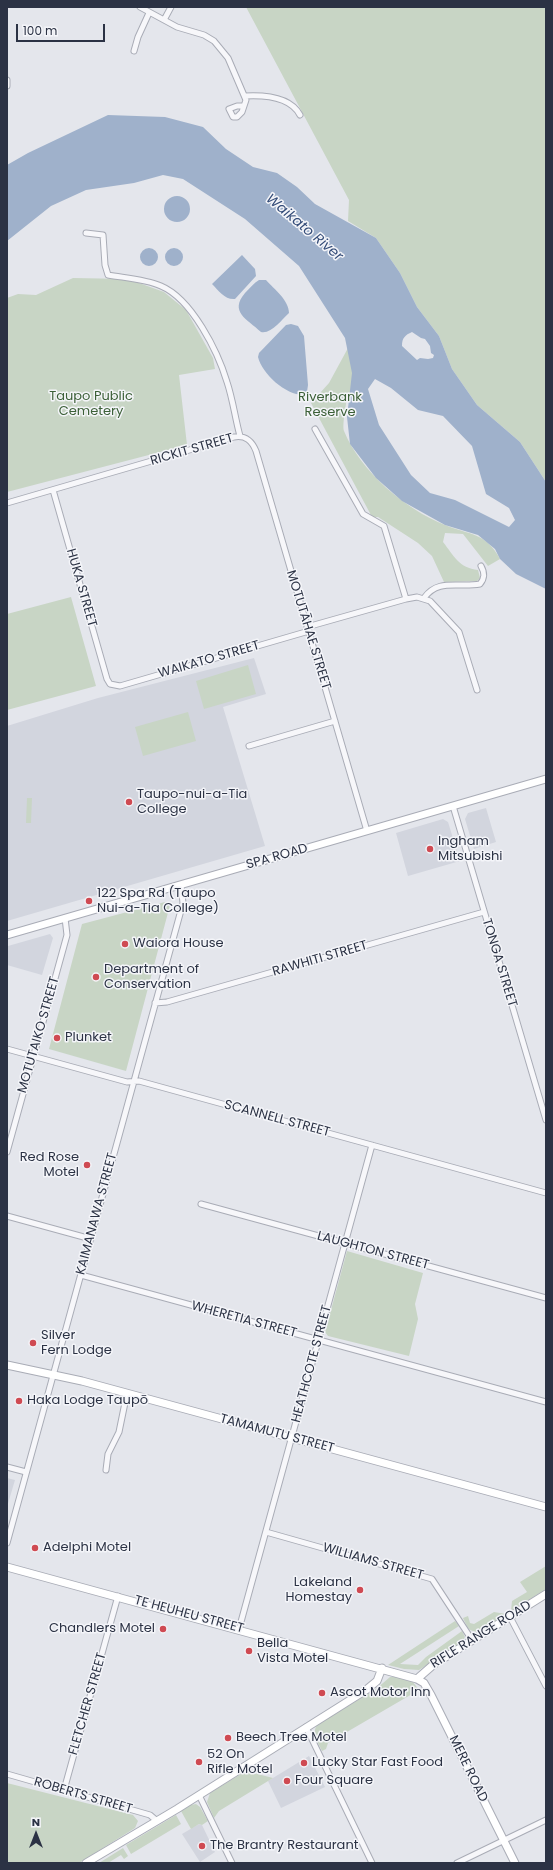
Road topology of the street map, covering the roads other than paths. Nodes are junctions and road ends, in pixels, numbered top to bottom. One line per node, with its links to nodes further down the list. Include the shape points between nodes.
1 (140, 7): 3 (street)
2 (171, 7): 4 (street)
3 (149, 13): 4 (street); 5 (street)
4 (164, 20): 8 (street, via 214,41 228,58)
5 (134, 51)
6 (7, 80): 7 (street)
7 (7, 86)
8 (245, 96): 9 (street); 10 (street, via 266,96 291,104)
9 (243, 106)
10 (300, 115)
11 (86, 233): 13 (street, RICKIT STREET, via 103,234 108,275 162,286 190,309 222,367)
12 (315, 429): 18 (street, via 363,514 384,526)
13 (240, 436): 14 (street, RICKIT STREET); 19 (street, MOTUTĀHAE STREET, via 250,440 256,451)
14 (53, 490): 15 (street, RICKIT STREET); 20 (street, HUKA STREET)
15 (7, 503)
16 (481, 566): 17 (street, via 484,580 480,584 434,587)
17 (424, 598): 18 (street, WAIKATO STREET); 21 (street, via 435,605 459,632)
18 (406, 599): 19 (street, WAIKATO STREET)
19 (308, 629): 20 (street, WAIKATO STREET, via 120,686); 22 (street, MOTUTĀHAE STREET)
20 (110, 684)
21 (478, 690)
22 (335, 721): 23 (street); 26 (street, MOTUTĀHAE STREET)
23 (249, 746)
24 (546, 779): 25 (street, SPA ROAD)
25 (453, 806): 26 (street, SPA ROAD); 28 (street, TONGA STREET)
26 (367, 831): 27 (street, SPA ROAD)
27 (181, 885): 29 (street, SPA ROAD); 31 (street, KAIMANAWA STREET, via 183,903)
28 (484, 912): 31 (street, RAWHITI STREET, via 167,1002); 35 (street, TONGA STREET)
29 (65, 918): 30 (street, SPA ROAD); 33 (street, MOTUTAIKO STREET, via 67,935)
30 (7, 935)
31 (155, 1003): 34 (street, KAIMANAWA STREET)
32 (7, 1049): 33 (street, SCANNELL STREET)
33 (33, 1056): 34 (street, SCANNELL STREET); 37 (street, MOTUTAIKO STREET)
34 (134, 1082): 36 (street, SCANNELL STREET, via 139,1081); 41 (street, KAIMANAWA STREET)
35 (546, 1120)
36 (372, 1145): 38 (street, SCANNELL STREET); 42 (street, HEATHCOTE STREET)
37 (7, 1152)
38 (546, 1193)
39 (201, 1204): 42 (street, LAUGHTON STREET)
40 (7, 1216): 41 (street)
41 (90, 1239): 43 (street, KAIMANAWA STREET)
42 (345, 1243): 44 (street, LAUGHTON STREET); 45 (street, HEATHCOTE STREET)
43 (81, 1276): 45 (street, WHERETIA STREET); 47 (street, KAIMANAWA STREET)
44 (546, 1298)
45 (318, 1340): 49 (street, WHERETIA STREET); 50 (street, HEATHCOTE STREET)
46 (7, 1365): 47 (street, TAMAMUTU STREET)
47 (53, 1375): 48 (street, TAMAMUTU STREET); 53 (street, KAIMANAWA STREET)
48 (127, 1393): 50 (street, TAMAMUTU STREET); 52 (street, via 119,1432 108,1454)
49 (546, 1402)
50 (292, 1438): 54 (street, TAMAMUTU STREET); 55 (street, HEATHCOTE STREET)
51 (7, 1467): 53 (street)
52 (106, 1470)
53 (26, 1472): 56 (street, KAIMANAWA STREET)
54 (546, 1507)
55 (266, 1532): 61 (street, HEATHCOTE STREET); 62 (street, WILLIAMS STREET, via 432,1579)
56 (7, 1543)
57 (7, 1567): 59 (street, TE HEUHEU STREET)
58 (546, 1594): 60 (street, RIFLE RANGE ROAD)
59 (118, 1596): 61 (street, TE HEUHEU STREET); 68 (street, FLETCHER STREET)
60 (510, 1617): 62 (street, RIFLE RANGE ROAD); 65 (street)
61 (240, 1629): 63 (street, TE HEUHEU STREET)
62 (472, 1640): 64 (street, RIFLE RANGE ROAD, via 433,1665)
63 (382, 1668): 64 (street, TE HEUHEU STREET); 66 (street, via 377,1681 372,1685)
64 (417, 1679): 72 (street, MERE ROAD, via 424,1683 432,1695)
65 (546, 1686)
66 (306, 1727): 69 (street); 75 (street)
67 (7, 1774): 68 (street, ROBERTS STREET)
68 (64, 1790): 71 (street, ROBERTS STREET, via 150,1815)
69 (199, 1795): 71 (street); 74 (street)
70 (546, 1820): 72 (street)
71 (156, 1821): 73 (street)
72 (504, 1841): 76 (street); 77 (street, MERE ROAD)
73 (86, 1863)
74 (232, 1863)
75 (372, 1863)
76 (457, 1863)
77 (515, 1863)

